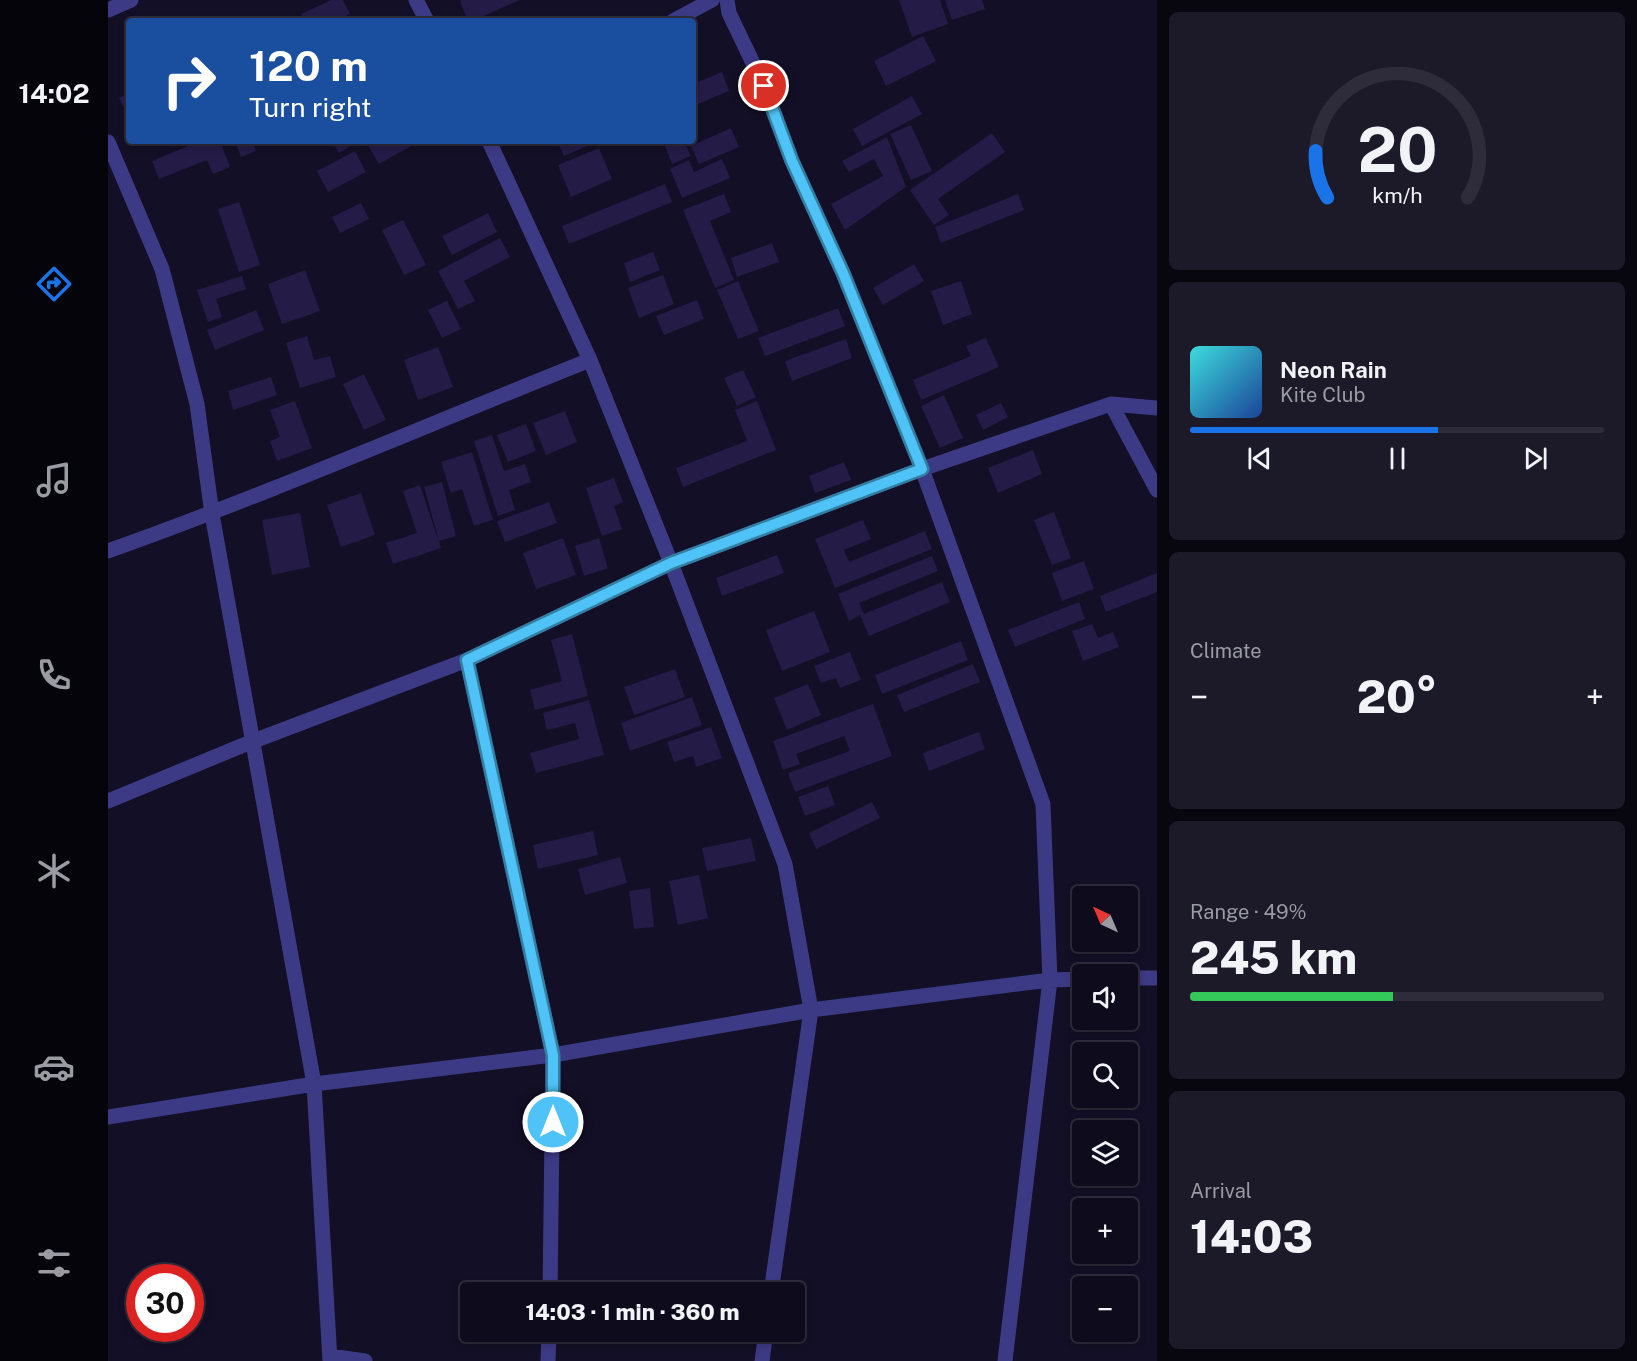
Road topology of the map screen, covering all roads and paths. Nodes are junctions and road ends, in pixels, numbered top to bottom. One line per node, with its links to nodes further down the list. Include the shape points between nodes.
1 (131, 0): 5 (street)
2 (416, 0): 6 (street)
3 (712, 0): 7 (street)
4 (727, 0): 13 (street, via 729,13 764,86)
5 (108, 10)
6 (425, 18)
7 (679, 18)
8 (108, 142): 15 (street, via 162,269 197,404)
9 (490, 144): 10 (street)
10 (590, 360): 15 (street); 17 (street)
11 (1111, 404): 12 (street); 13 (street); 14 (street)
12 (1157, 408)
13 (922, 469): 17 (street); 24 (street, via 1043,804)
14 (1157, 490)
15 (212, 514): 16 (street); 19 (street)
16 (108, 551)
17 (671, 563): 18 (street); 25 (street, via 785,864)
18 (467, 660): 19 (street); 26 (street)
19 (251, 742): 20 (street); 27 (street)
20 (108, 801)
21 (1138, 978): 22 (street)
22 (1157, 978)
23 (1072, 979): 24 (street)
24 (1050, 980): 25 (street); 37 (street)
25 (811, 1010): 26 (street); 30 (street)
26 (553, 1055): 27 (street); 29 (street)
27 (314, 1084): 28 (street); 33 (street)
28 (108, 1118)
29 (550, 1282)
30 (773, 1282)
31 (549, 1342): 35 (street)
32 (765, 1342): 36 (street)
33 (330, 1358): 34 (street)
34 (365, 1361)
35 (548, 1361)
36 (762, 1361)
37 (1005, 1361)

